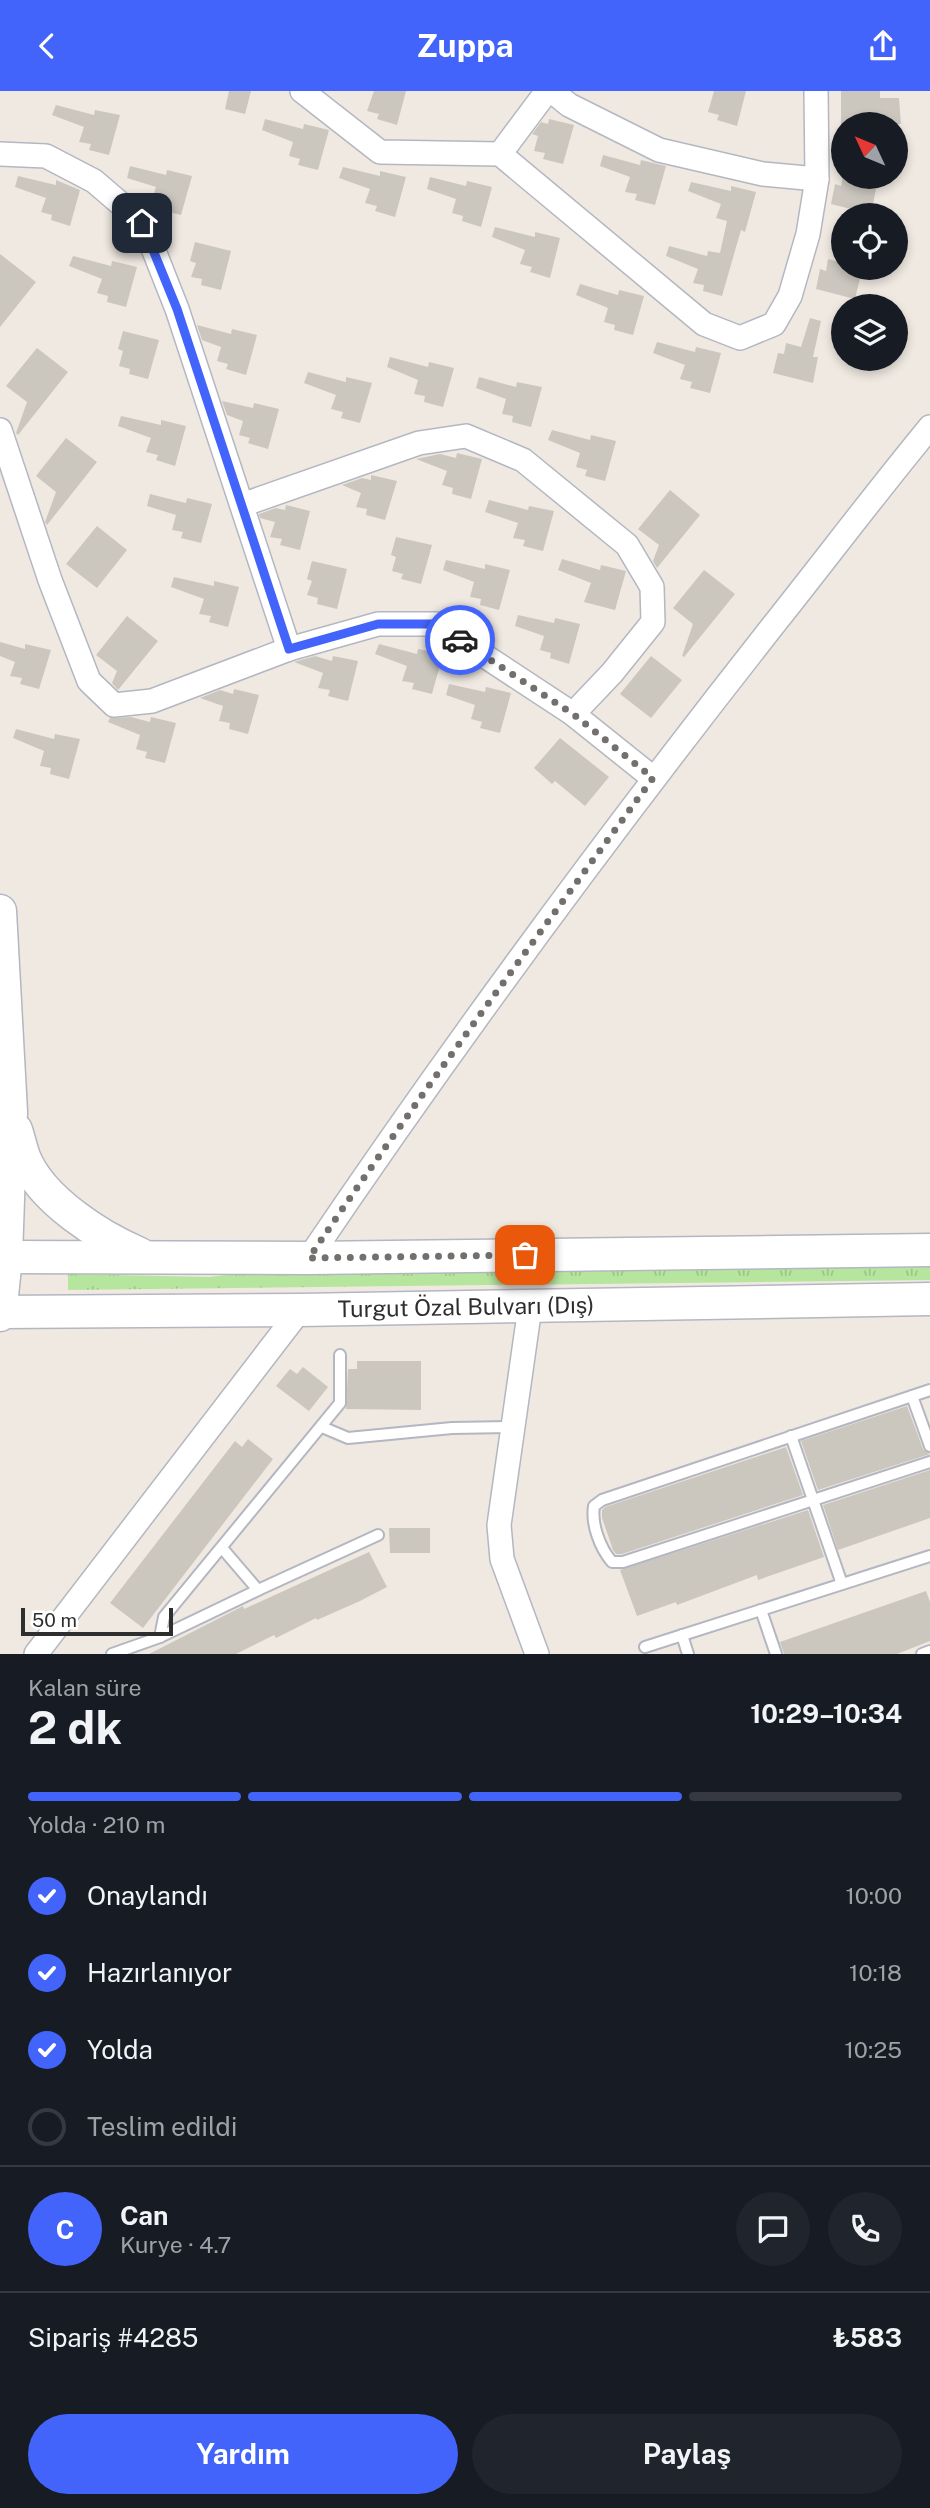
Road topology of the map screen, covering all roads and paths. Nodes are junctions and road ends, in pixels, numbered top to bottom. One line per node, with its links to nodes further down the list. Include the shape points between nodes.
1 (302, 91): 5 (street, via 380,152)
2 (550, 91): 5 (street); 6 (street, via 659,150 763,174)
3 (816, 91): 6 (street)
4 (0, 154): 9 (street, via 46,156 94,181 142,223 177,309)
5 (500, 154): 6 (street, via 704,324 740,338 774,324 790,296 808,234)
6 (817, 179)
7 (930, 427): 12 (street)
8 (0, 430): 10 (street, via 89,681 114,705 152,701)
9 (242, 505): 10 (street); 11 (street, via 419,443 466,436 523,460 627,545 652,587 653,622)
10 (289, 649): 11 (street, via 378,624 436,624)
11 (573, 714): 12 (street)
12 (653, 778): 19 (street)
13 (0, 911): 14 (main road)
14 (11, 1112): 15 (main road); 17 (main road); 18 (main road, via 24,1159 40,1182 74,1217)
15 (0, 1154)
16 (930, 1250): 19 (main road)
17 (3, 1257): 18 (main road); 23 (main road)
18 (147, 1257): 19 (main road)
19 (309, 1258)
20 (930, 1299): 21 (main road, Turgut Özal Bulvarı (Dış))
21 (530, 1307): 22 (main road, Turgut Özal Bulvarı (Dış)); 28 (street)
22 (300, 1310): 23 (main road, Turgut Özal Bulvarı (Dış)); 43 (street)
23 (0, 1313)
24 (340, 1355): 27 (lane, via 340,1403)
25 (930, 1390): 26 (lane)
26 (912, 1396): 29 (lane); 30 (lane)
27 (322, 1427): 28 (lane, via 348,1438); 34 (lane)
28 (512, 1427): 45 (street, via 499,1525 502,1559)
29 (791, 1436): 32 (lane); 32 (lane, via 602,1500 594,1506 592,1517 600,1541 612,1562 623,1562)
30 (930, 1447)
31 (930, 1462): 32 (lane)
32 (813, 1499): 36 (lane)
33 (378, 1535): 37 (lane)
34 (222, 1548): 37 (lane); 40 (lane, via 164,1618)
35 (930, 1556): 36 (lane)
36 (842, 1584): 38 (lane)
37 (258, 1590): 40 (lane)
38 (761, 1610): 39 (lane); 47 (lane)
39 (682, 1635): 41 (lane); 46 (lane)
40 (160, 1637): 44 (lane)
41 (645, 1647)
42 (930, 1651): 48 (lane)
43 (36, 1654)
44 (112, 1654)
45 (537, 1654)
46 (688, 1654)
47 (776, 1654)
48 (922, 1654)

